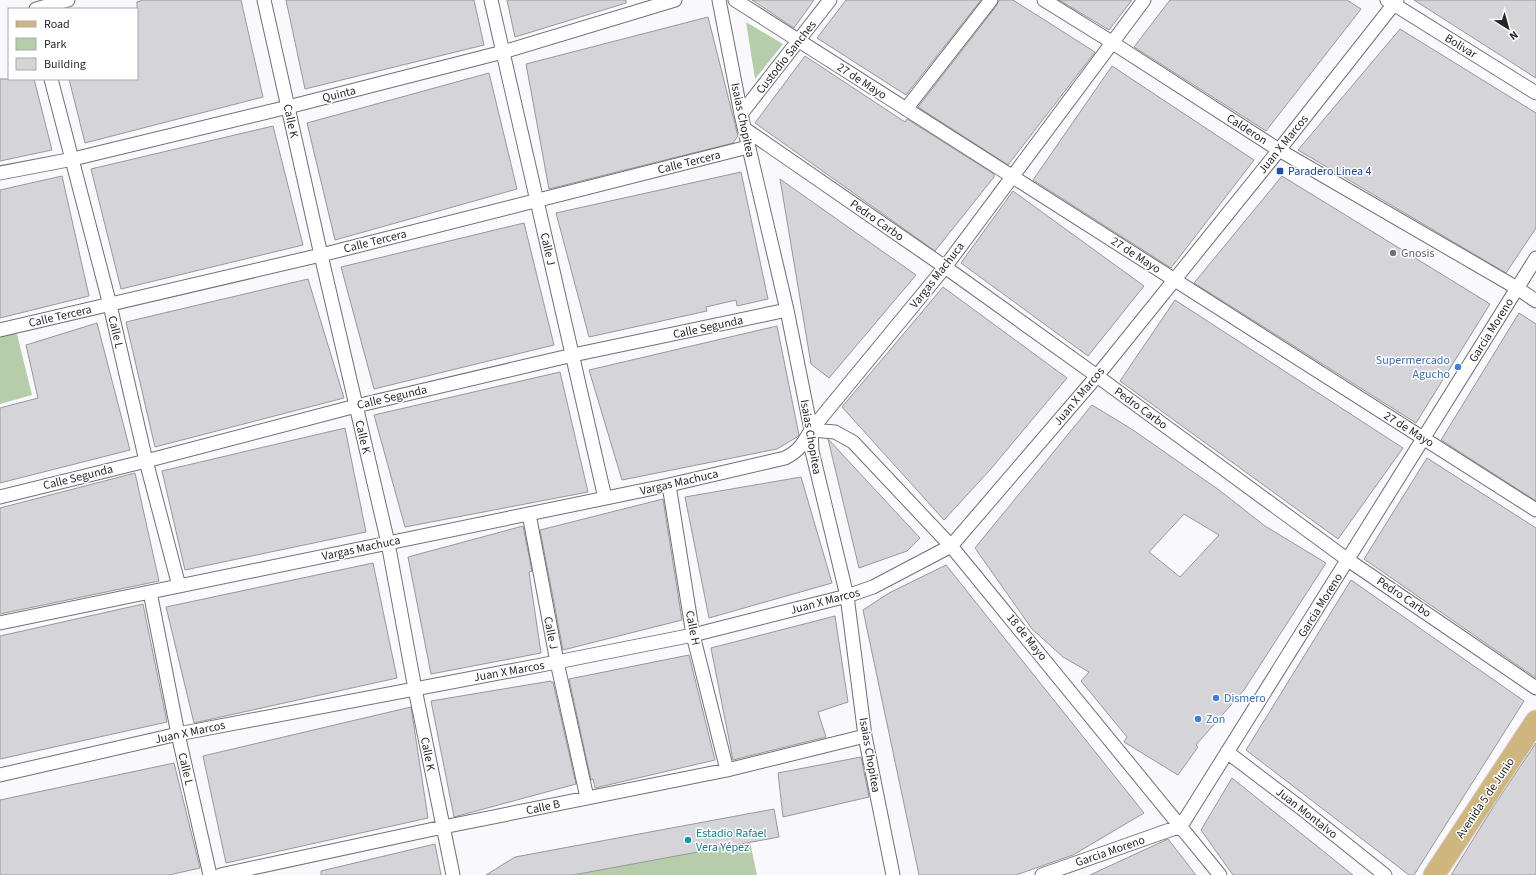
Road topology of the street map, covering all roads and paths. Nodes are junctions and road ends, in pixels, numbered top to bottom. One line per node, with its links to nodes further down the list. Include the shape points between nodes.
1 (68, 0): 12 (street)
2 (264, 0): 18 (street, Calle K)
3 (491, 0): 15 (street, Calle J)
4 (675, 0): 15 (street, Quinta)
5 (719, 0): 20 (street, Isaias Chopitea)
6 (736, 0): 13 (street, 27 de Mayo)
7 (830, 0): 13 (street, Custodio Sanches)
8 (990, 0): 19 (street)
9 (1044, 0): 14 (street, Calderon)
10 (1144, 0): 14 (street, Vargas Machuca)
11 (1392, 1): 17 (street, Bolivar); 23 (street, Juan X Marcos)
12 (38, 8)
13 (799, 41): 19 (street, 27 de Mayo); 20 (street, Custodio Sanches)
14 (1113, 44): 23 (street, Calderon); 26 (street, Vargas Machuca)
15 (503, 52): 18 (street, Quinta); 27 (street, Calle J)
16 (51, 80): 24 (street, Calle L)
17 (1536, 93)
18 (288, 107): 24 (street, Quinta); 28 (street, Calle K)
19 (906, 109): 26 (street, 27 de Mayo)
20 (741, 114): 21 (street, Isaias Chopitea)
21 (745, 129): 22 (street, Isaias Chopitea); 30 (street, Pedro Carbo)
22 (748, 147): 27 (street, Calle Tercera); 35 (street, Isaias Chopitea)
23 (1279, 150): 31 (street, Juan X Marcos); 32 (street, Calderon)
24 (73, 159): 25 (street, Quinta); 34 (street, Calle L)
25 (0, 173)
26 (1012, 176): 30 (street, Vargas Machuca); 31 (street, 27 de Mayo)
27 (537, 200): 28 (street, Calle Tercera); 37 (street, Calle J)
28 (321, 255): 34 (street, Calle Tercera); 39 (street, Calle K)
29 (1536, 258): 32 (street, Garcia Moreno)
30 (944, 267): 38 (street, Pedro Carbo); 40 (street, Vargas Machuca)
31 (1174, 279): 38 (street, Juan X Marcos); 41 (street, 27 de Mayo)
32 (1517, 288): 33 (street, Calderon); 41 (street, Garcia Moreno)
33 (1536, 301)
34 (110, 305): 36 (street, Calle Tercera); 42 (street, Calle L)
35 (787, 310): 37 (street, Calle Segunda); 40 (street, Isaias Chopitea)
36 (0, 330)
37 (573, 355): 39 (street, Calle Segunda); 45 (street, Calle J)
38 (1097, 376): 49 (street, Juan X Marcos); 50 (street, Pedro Carbo)
39 (356, 406): 42 (street, Calle Segunda); 48 (street, Calle K)
40 (811, 430): 43 (street, Vargas Machuca, via 796,453 785,458); 49 (street, 18 de Mayo, via 835,432 853,442); 53 (street, Isaias Chopitea, via 812,451)
41 (1423, 438): 46 (street, 27 de Mayo); 50 (street, Garcia Moreno)
42 (146, 461): 44 (street, Calle Segunda); 51 (street, Calle L)
43 (669, 485): 45 (street, Vargas Machuca); 55 (street, Calle H)
44 (0, 497)
45 (605, 498): 47 (street, Vargas Machuca)
46 (1536, 510)
47 (529, 514): 48 (street, Vargas Machuca); 56 (street, Calle J)
48 (388, 543): 51 (street, Vargas Machuca); 58 (street, Calle K)
49 (951, 546): 53 (street, Juan X Marcos, via 873,587); 66 (street, 18 de Mayo)
50 (1348, 560): 57 (street, Pedro Carbo); 62 (street, Garcia Moreno)
51 (180, 586): 52 (street, Vargas Machuca)
52 (150, 592): 54 (street, Vargas Machuca); 60 (street, Calle L)
53 (847, 596): 55 (street, Juan X Marcos); 61 (street, Isaias Chopitea)
54 (0, 623)
55 (693, 635): 56 (street, Juan X Marcos); 63 (street, Calle H)
56 (557, 662): 58 (street, Juan X Marcos); 65 (street, Calle J)
57 (1536, 688)
58 (415, 689): 60 (street, Juan X Marcos); 67 (street, Calle K)
59 (1536, 721): 75 (main road, Avenida 5 de Junio)
60 (178, 734): 64 (street, Juan X Marcos); 68 (street, Calle L)
61 (866, 736): 63 (street, Calle B); 71 (street, Isaias Chopitea)
62 (1227, 752): 66 (street, Garcia Moreno); 74 (street, Juan Montalvo)
63 (727, 770): 65 (street, Calle B)
64 (0, 775)
65 (588, 798): 67 (street, Calle B)
66 (1181, 826): 72 (street, Garcia Moreno); 73 (street, 18 de Mayo)
67 (442, 827): 69 (street, Calle B); 70 (street, Calle K)
68 (210, 875)
69 (220, 875)
70 (453, 875)
71 (893, 875)
72 (1042, 875)
73 (1220, 875)
74 (1385, 875)
75 (1434, 875)

